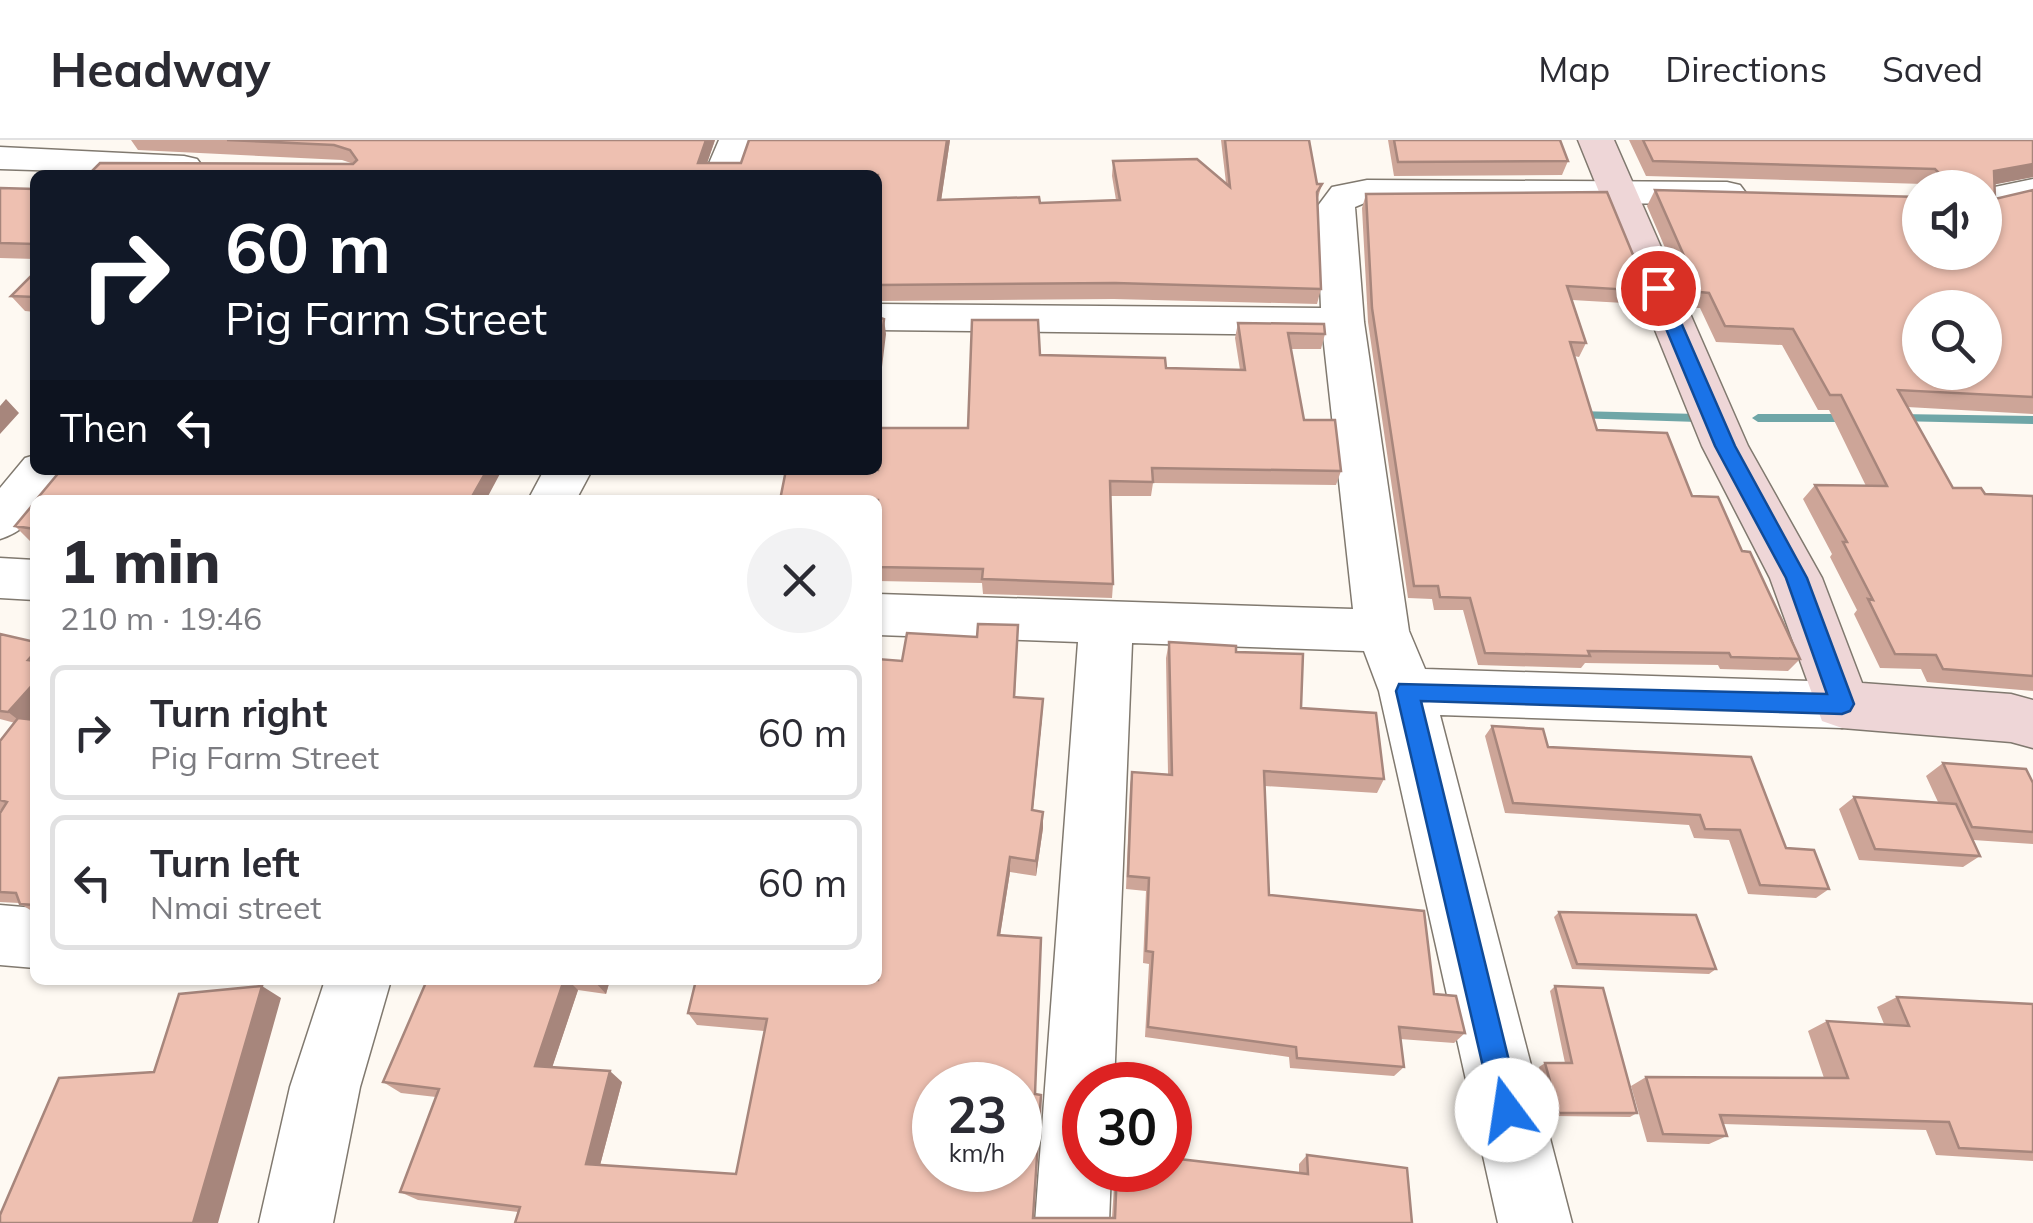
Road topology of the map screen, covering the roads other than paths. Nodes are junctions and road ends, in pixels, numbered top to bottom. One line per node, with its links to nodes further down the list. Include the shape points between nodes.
1 (737, 140): 5 (street)
2 (1596, 140): 6 (street)
3 (0, 158): 4 (street)
4 (220, 164)
5 (724, 170)
6 (1616, 190): 8 (street); 11 (street, via 1345,195 1336,207); 20 (street, via 1725,446 1796,578)
7 (2033, 190): 9 (street)
8 (1768, 194)
9 (2002, 196)
10 (882, 317): 11 (street)
11 (1342, 322): 18 (street)
12 (38, 475): 13 (street)
13 (0, 521)
14 (0, 578): 15 (street)
15 (30, 580)
16 (882, 614): 17 (street)
17 (1106, 620): 18 (street); 26 (street)
18 (1382, 631): 19 (street)
19 (1407, 691): 20 (street); 27 (street)
20 (1842, 704): 21 (street)
21 (2033, 724)
22 (0, 935): 23 (street)
23 (30, 938)
24 (356, 985): 25 (street, via 324,1087)
25 (296, 1223)
26 (1072, 1223)
27 (1535, 1223)

